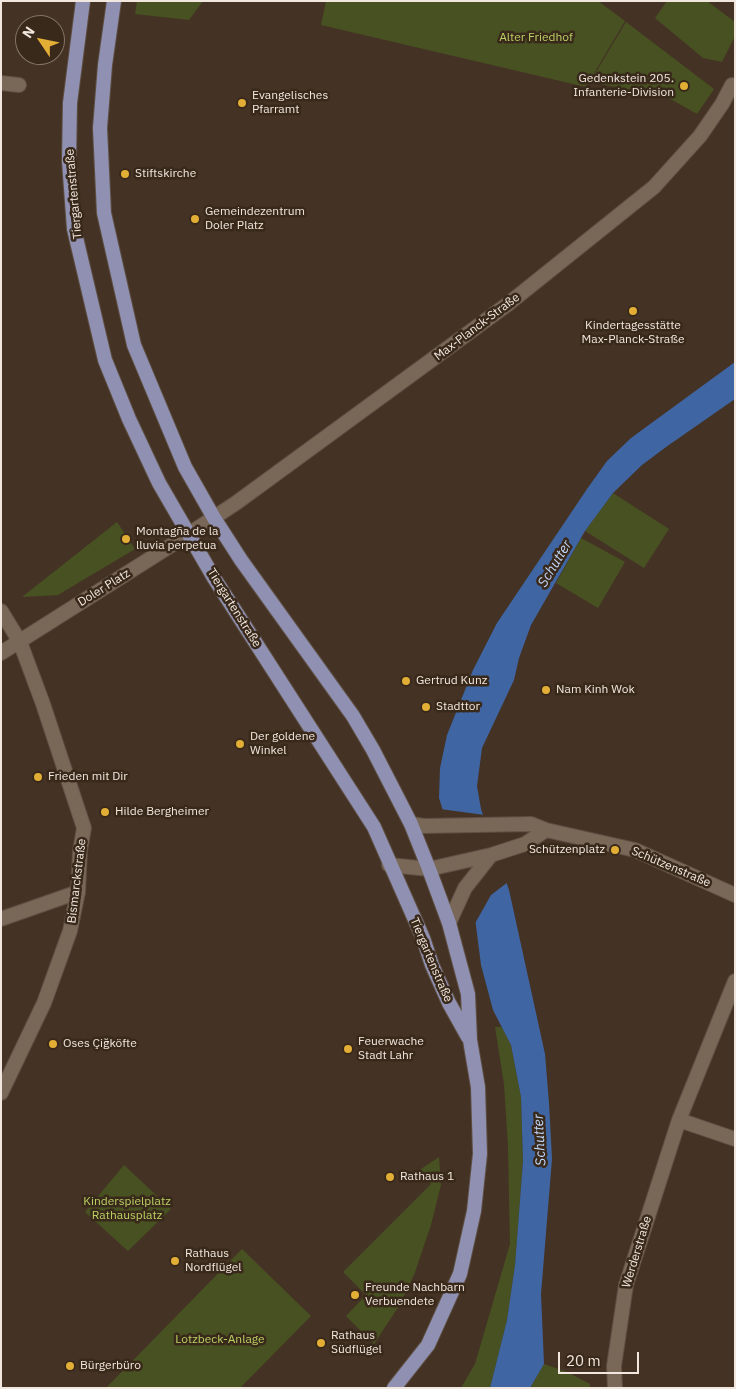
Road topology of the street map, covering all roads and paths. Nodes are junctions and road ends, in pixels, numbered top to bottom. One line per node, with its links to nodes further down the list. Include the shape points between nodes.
1 (83, 1): 7 (main road, Tiergartenstraße, via 70,103 69,161 74,229 105,360 159,483)
2 (114, 1): 6 (main road, Tiergartenstraße, via 100,128 104,213 134,345 185,467)
3 (1, 83): 4 (street)
4 (19, 84)
5 (732, 85): 6 (street, Max-Planck-Straße, via 700,136 654,187 500,310)
6 (214, 518): 7 (street, Max-Planck-Straße); 11 (main road, Tiergartenstraße, via 352,716)
7 (189, 534): 9 (street, Doler Platz); 14 (main road, Tiergartenstraße, via 374,828)
8 (1, 611): 9 (street, Bismarckstraße)
9 (20, 642): 10 (street, Doler Platz); 16 (street, Bismarckstraße, via 84,828)
10 (1, 653)
11 (411, 824): 12 (street, Schützenstraße, via 531,824); 15 (main road, Tiergartenstraße)
12 (546, 830): 13 (street, via 525,844); 17 (street, Schützenstraße, via 635,850)
13 (491, 855): 15 (street); 19 (street, via 465,888)
14 (389, 865): 15 (street); 21 (main road, Tiergartenstraße, via 449,1003)
15 (429, 869): 19 (main road, Tiergartenstraße)
16 (78, 892): 18 (street); 22 (street, Bismarckstraße, via 70,931 44,1003)
17 (735, 895)
18 (1, 919)
19 (449, 923): 21 (main road, Tiergartenstraße, via 468,994)
20 (735, 981): 23 (street, Werderstraße)
21 (470, 1040): 25 (main road, Tiergartenstraße, via 478,1088 480,1154 474,1211 460,1274 428,1345)
22 (1, 1093)
23 (679, 1120): 24 (street); 26 (street, Werderstraße, via 626,1286 614,1366)
24 (735, 1140)
25 (394, 1388)
26 (615, 1388)

